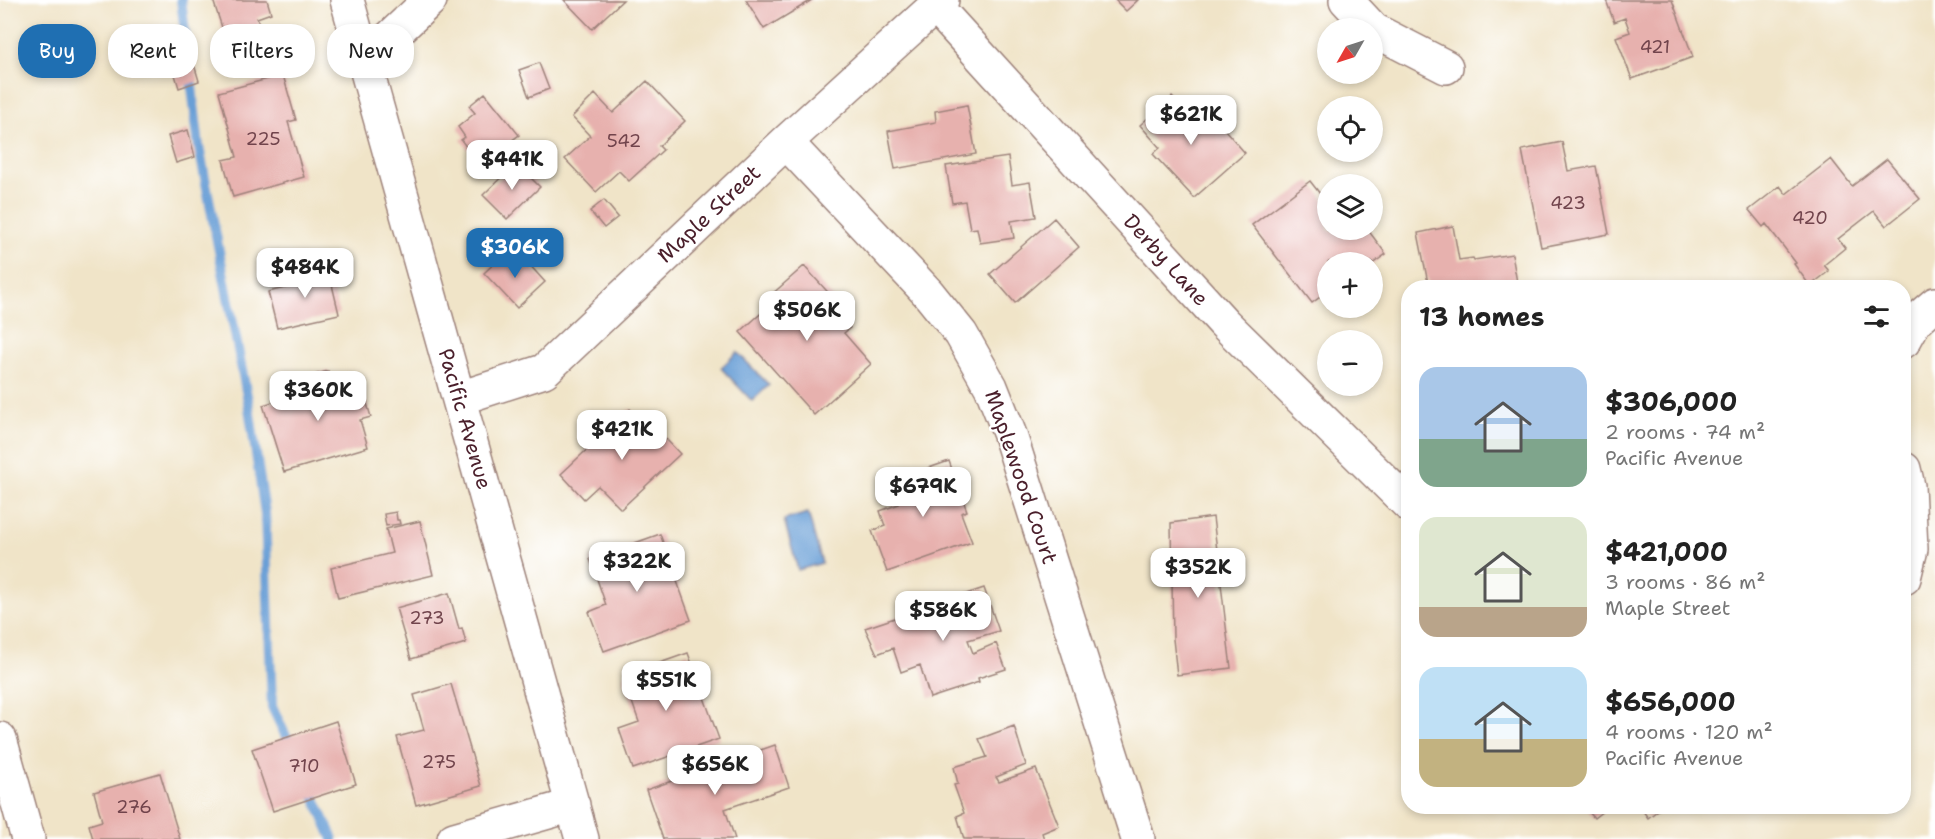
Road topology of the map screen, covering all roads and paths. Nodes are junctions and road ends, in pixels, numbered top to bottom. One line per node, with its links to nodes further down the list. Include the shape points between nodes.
1 (347, 0): 5 (street, Pacific Avenue)
2 (430, 0): 6 (street)
3 (1346, 0): 7 (street, via 1374,30)
4 (938, 3): 9 (street, Maple Street); 13 (street, Derby Lane, via 1224,323)
5 (354, 24)
6 (405, 24)
7 (1446, 67)
8 (370, 78): 12 (street, Pacific Avenue)
9 (786, 142): 12 (street, Maple Street, via 544,371); 19 (street, Maplewood Court, via 928,293 961,334 992,387)
10 (1935, 304): 11 (street)
11 (1911, 328)
12 (460, 398): 15 (street, Pacific Avenue)
13 (1401, 497)
14 (0, 739): 16 (street)
15 (573, 805): 17 (street); 18 (street, Pacific Avenue)
16 (28, 839)
17 (454, 839)
18 (582, 839)
19 (1138, 839)

